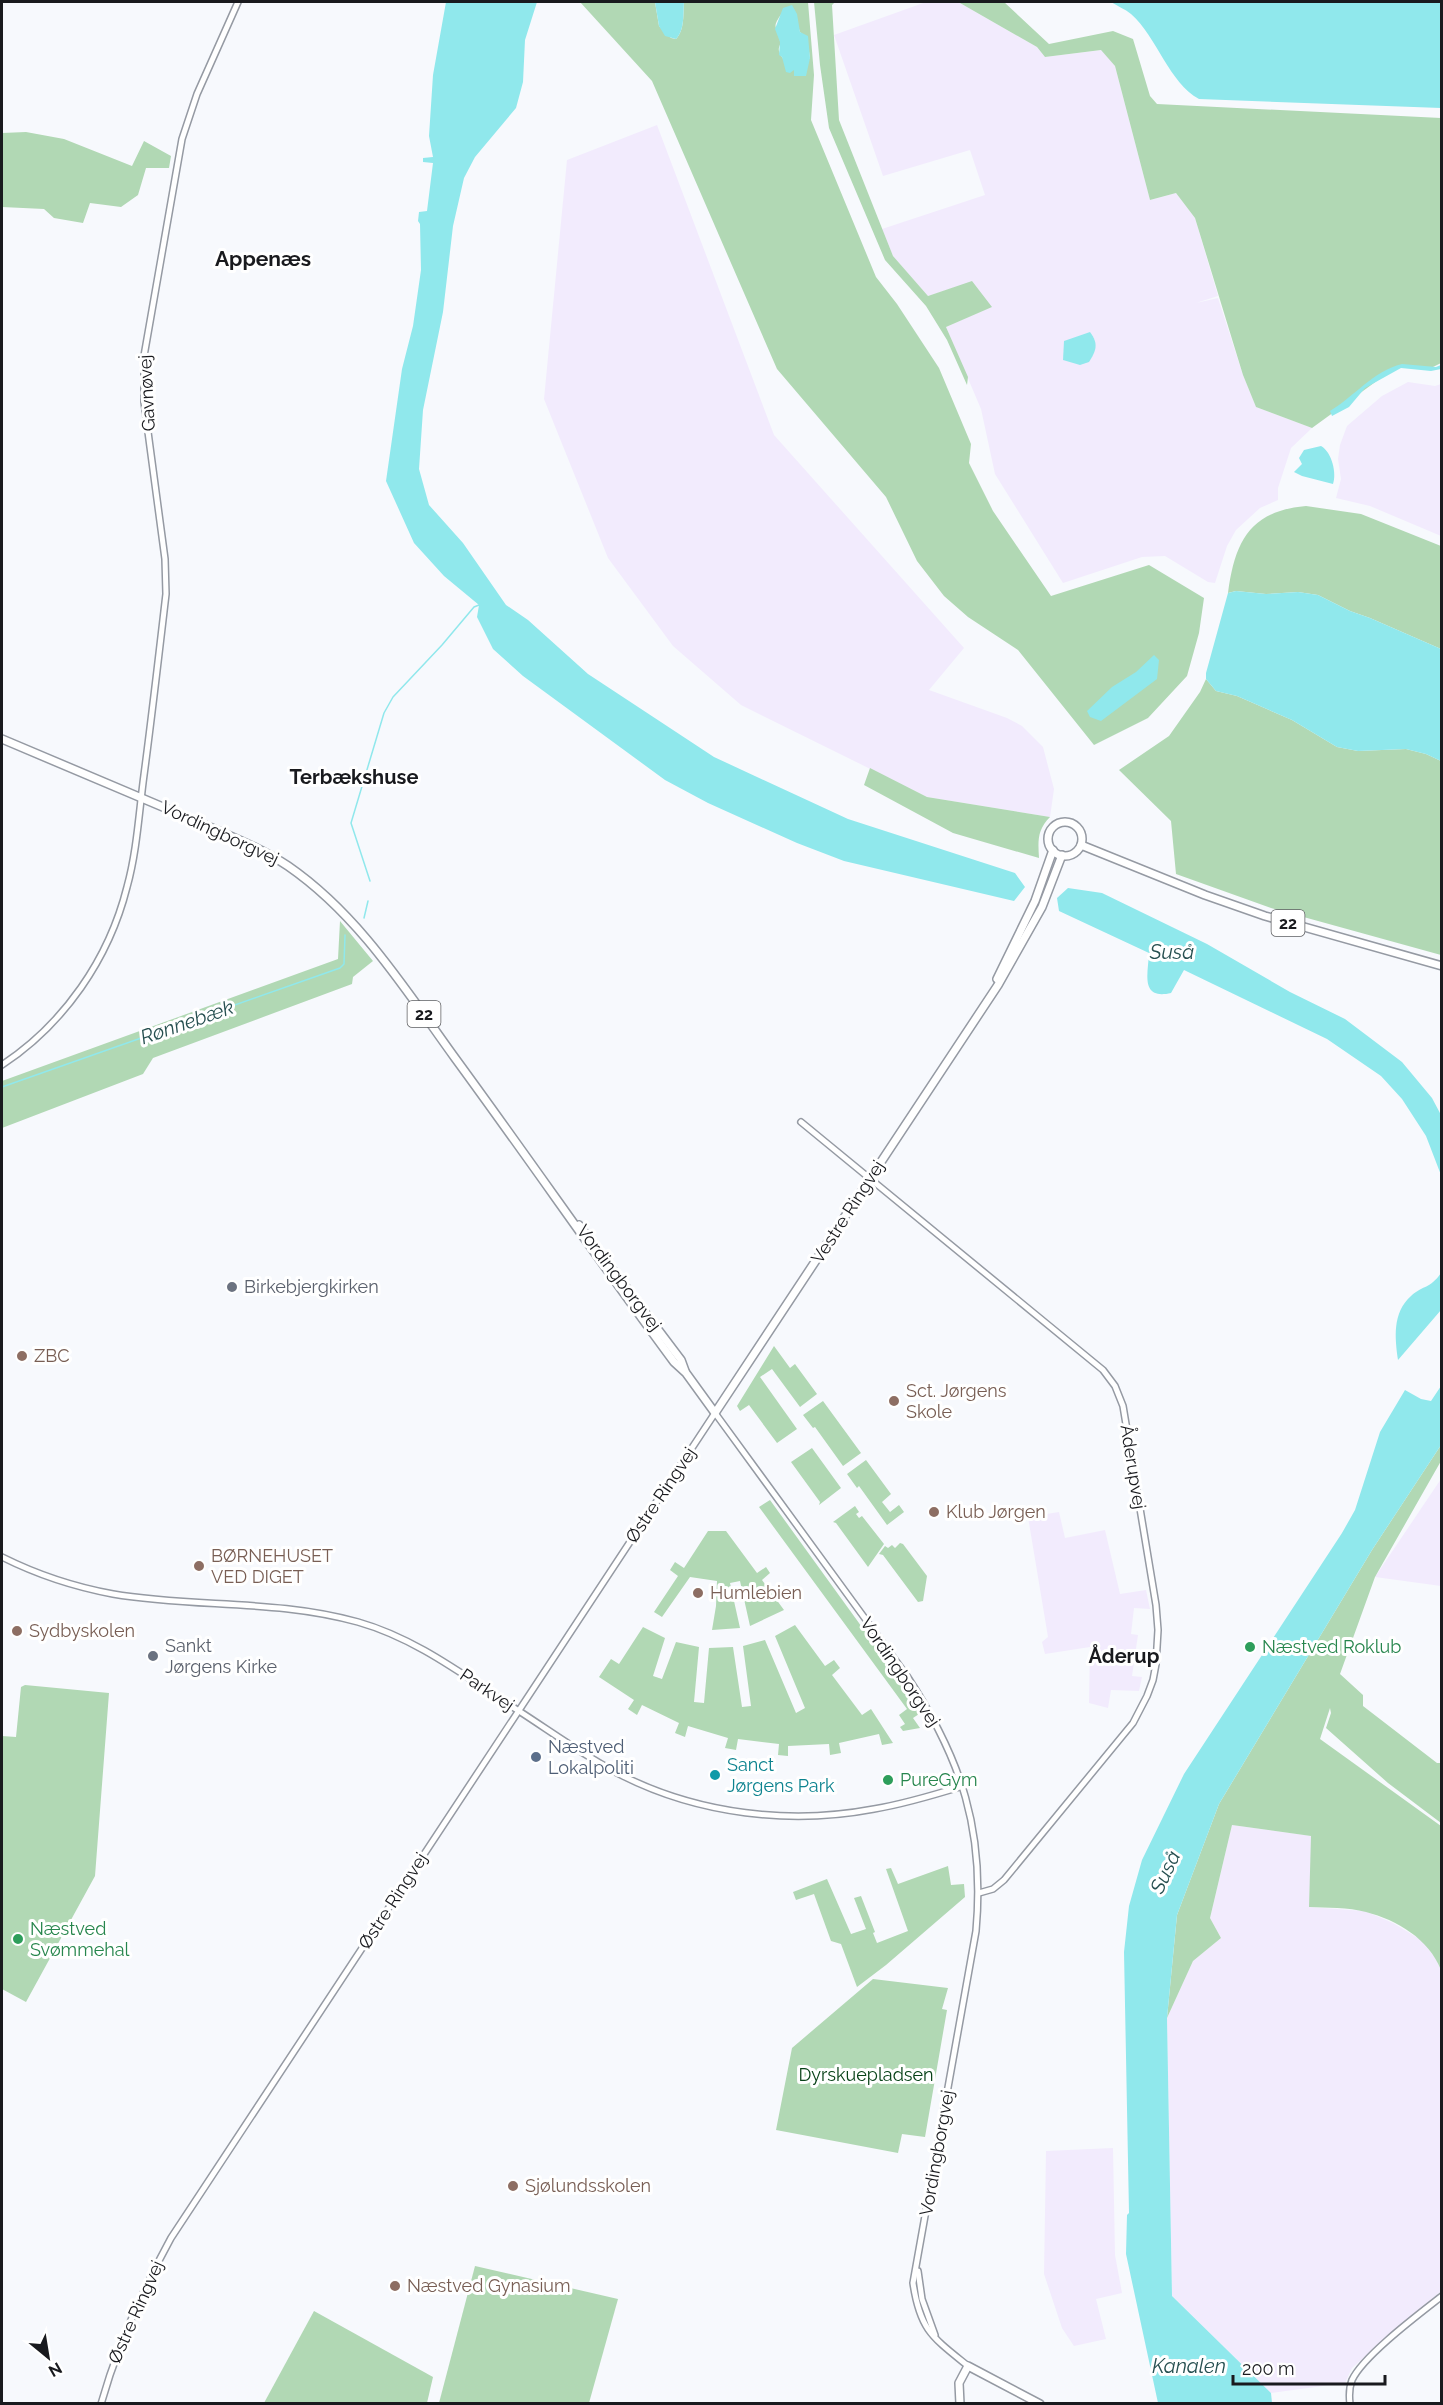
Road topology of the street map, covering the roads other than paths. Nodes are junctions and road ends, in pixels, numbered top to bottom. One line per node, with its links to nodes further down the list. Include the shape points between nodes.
1 (238, 2): 3 (street, Gavnøvej, via 197,94 182,139 144,356 144,402 166,594)
2 (2, 739): 3 (main road, Vordingborgvej / 22)
3 (141, 796): 9 (street, Gavnøvej, via 127,886 106,945 61,1013); 12 (main road, Vordingborgvej / 22, via 269,854 335,904 379,953 569,1215 590,1237 681,1360)
4 (1081, 845): 5 (main road, via 1077,827 1069,822 1060,823 1049,835); 6 (main road, via 1071,854); 7 (main road, 22, via 1205,896)
5 (1053, 850): 6 (main road); 8 (main road, Vestre Ringvej, via 1031,910)
6 (1062, 855): 8 (main road, Vestre Ringvej, via 1032,926)
7 (1442, 966)
8 (981, 1010): 11 (main road, Vestre Ringvej)
9 (2, 1065)
10 (801, 1122): 11 (street, Åderupvej)
11 (870, 1179): 12 (main road, Vestre Ringvej); 16 (street, Åderupvej, via 1110,1378 1124,1406 1156,1605 1156,1664 1140,1711 1004,1880)
12 (715, 1413): 14 (street, Østre Ringvej); 15 (street, Vordingborgvej, via 907,1676 932,1714)
13 (2, 1557): 14 (street, Parkvej, via 56,1579 114,1594 305,1610 361,1623 438,1658)
14 (518, 1711): 15 (street, Parkvej, via 624,1776 663,1793 720,1809 799,1817 847,1814); 19 (street, Østre Ringvej, via 171,2238 125,2330)
15 (963, 1786): 16 (street, Vordingborgvej, via 972,1820)
16 (979, 1893): 18 (street, Vordingborgvej, via 976,1931 918,2267 922,2299 937,2338)
17 (1442, 2296): 22 (street, via 1387,2341 1356,2373)
18 (968, 2366): 20 (main road, via 959,2383); 21 (main road)
19 (101, 2403)
20 (960, 2403)
21 (1040, 2403)
22 (1350, 2403)

